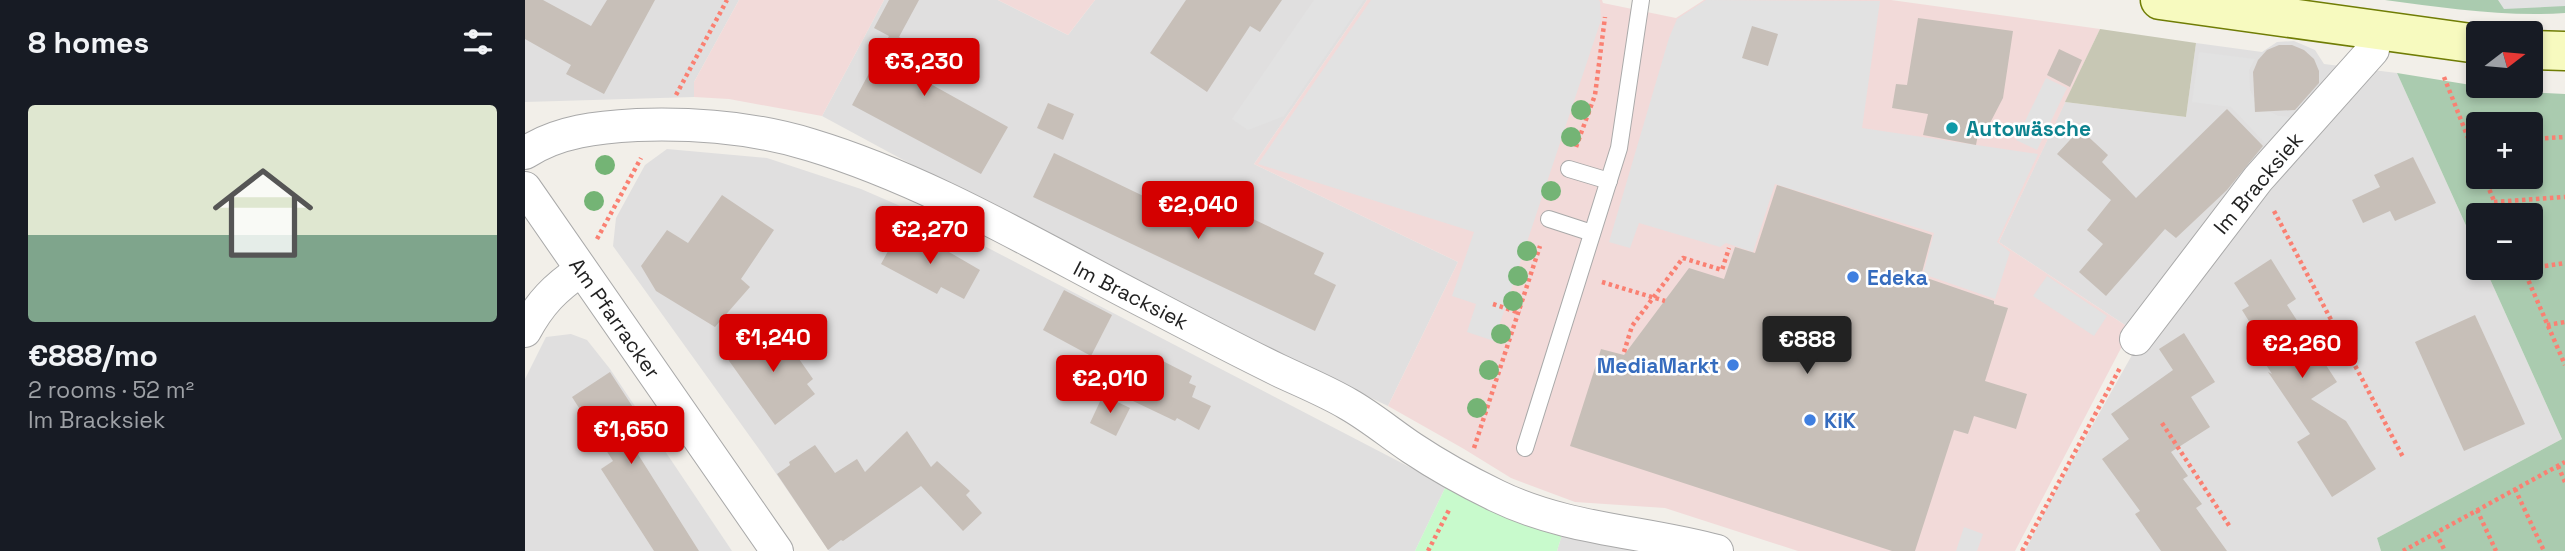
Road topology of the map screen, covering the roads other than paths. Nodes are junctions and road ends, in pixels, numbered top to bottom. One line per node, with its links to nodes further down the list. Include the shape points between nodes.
1 (1641, 0): 9 (lane, via 1619,148)
2 (2160, 0): 3 (main road)
3 (2375, 29): 4 (main road); 15 (street, Im Bracksiek, via 2373,50 2258,179)
4 (2466, 42)
5 (2543, 50): 6 (main road)
6 (2565, 51)
7 (525, 153): 18 (street, Im Bracksiek, via 556,138 599,127 643,125 761,133 810,144 949,200 1349,404 1417,451 1499,497 1589,527)
8 (1569, 169): 9 (lane)
9 (1609, 181): 12 (lane)
10 (525, 188): 13 (street, Am Pfarracker)
11 (1549, 219): 12 (lane)
12 (1592, 233): 16 (lane)
13 (580, 270): 14 (street, via 555,288); 17 (street, Am Pfarracker)
14 (525, 331)
15 (2130, 350)
16 (1525, 448)
17 (778, 551)
18 (1717, 551)

